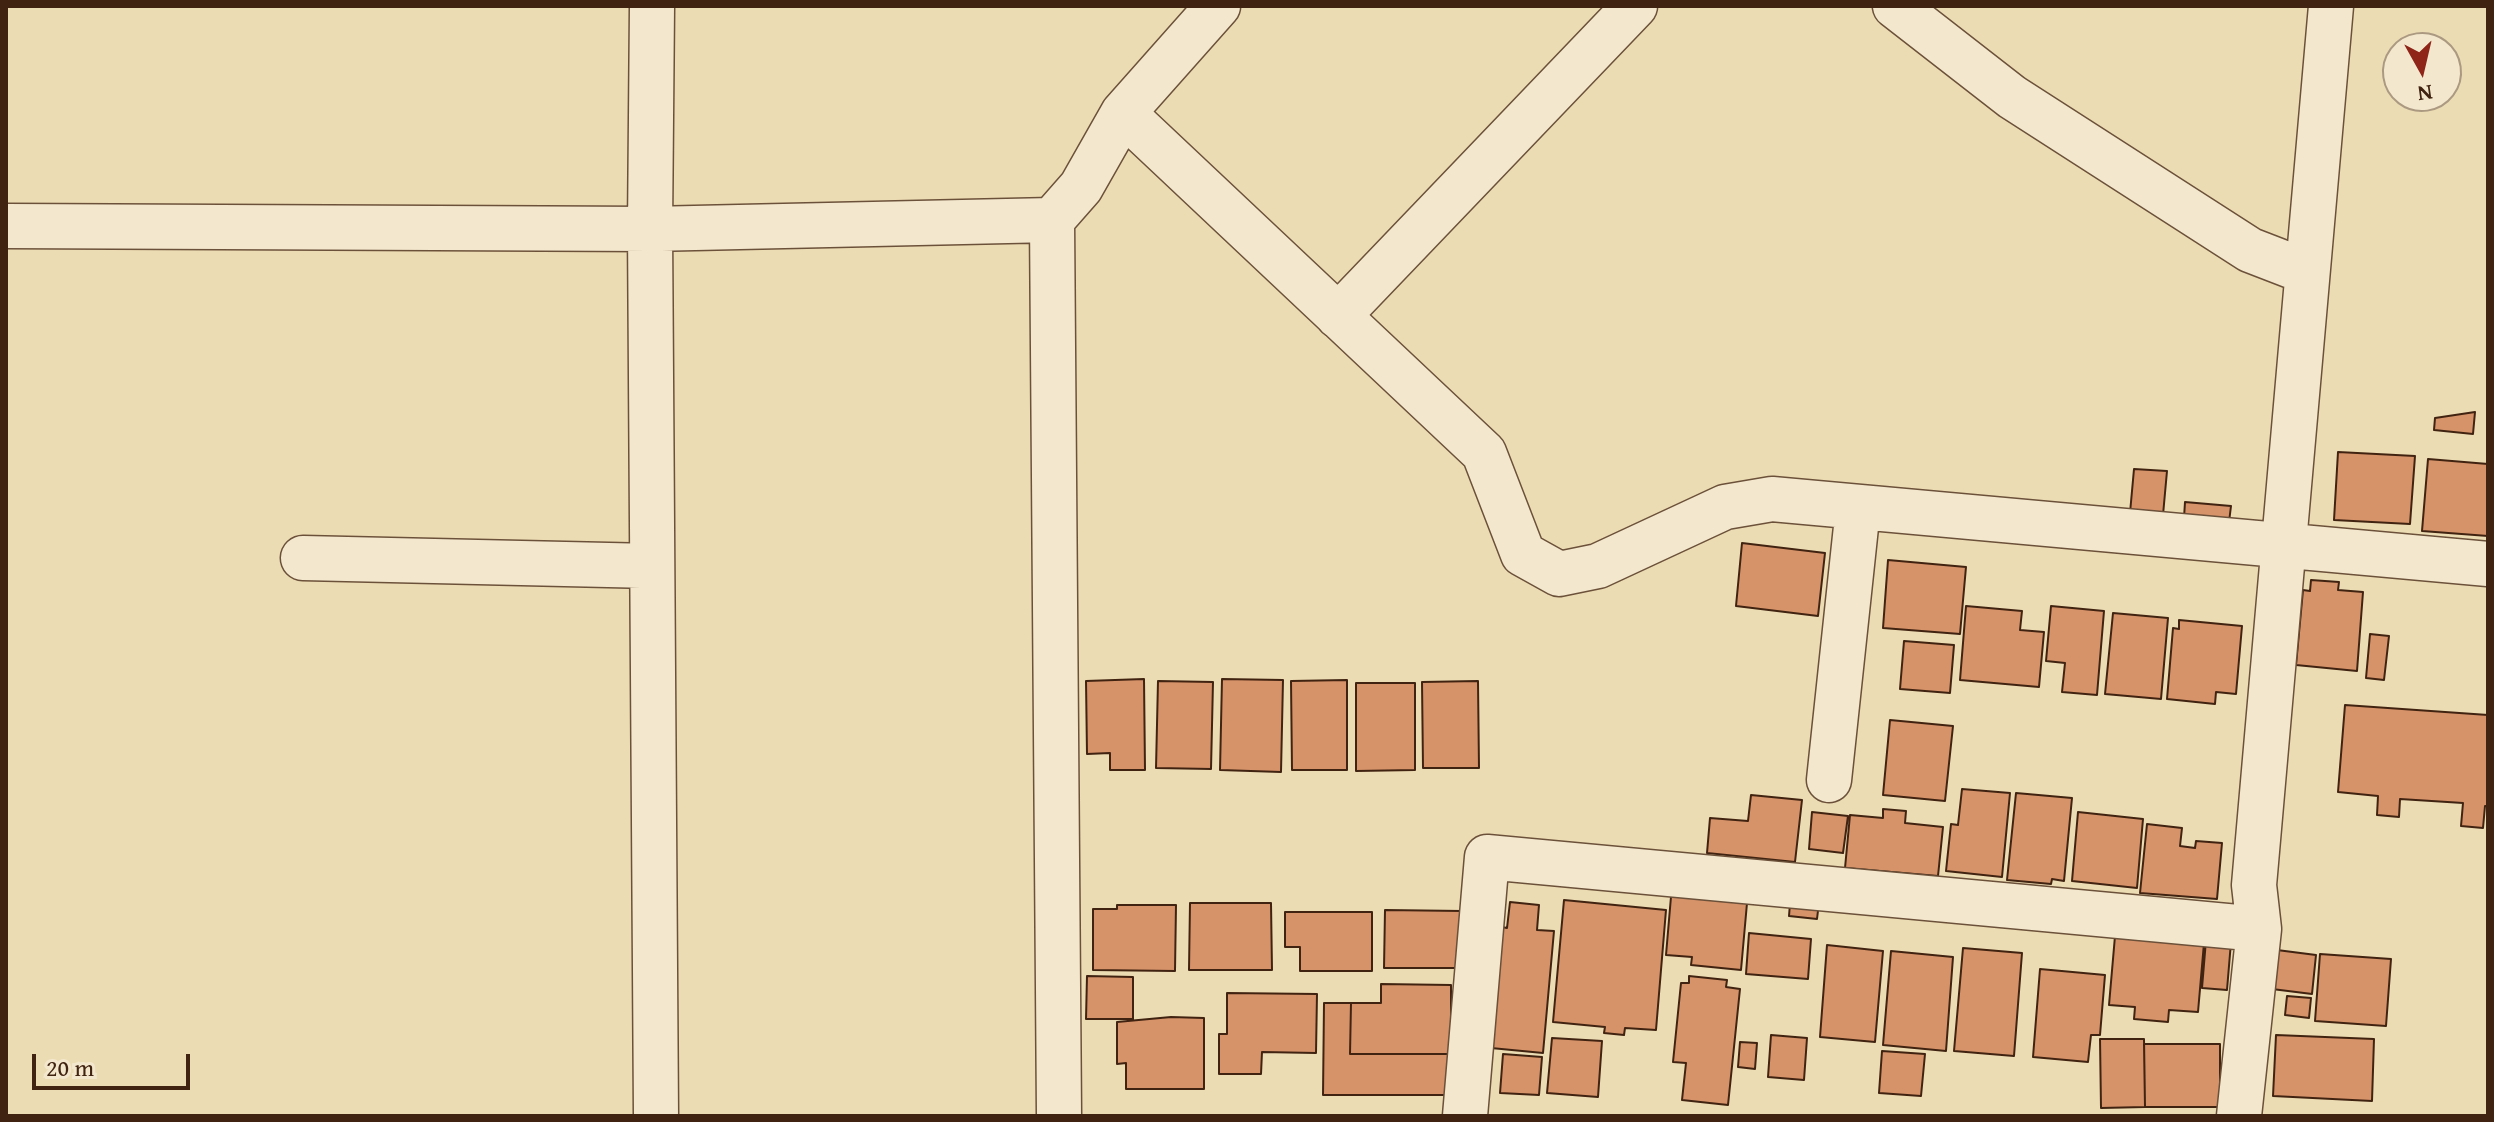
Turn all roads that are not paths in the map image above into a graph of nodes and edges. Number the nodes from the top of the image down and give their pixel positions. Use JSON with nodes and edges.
{"nodes":[{"id":1,"x":652,"y":6,"type":"edge"},
{"id":2,"x":1635,"y":6,"type":"edge"},
{"id":3,"x":1895,"y":6,"type":"edge"},
{"id":4,"x":2331,"y":6,"type":"edge"},
{"id":5,"x":1211,"y":9,"type":"edge"},
{"id":6,"x":1123,"y":113,"type":"junction"},
{"id":7,"x":1052,"y":220,"type":"junction"},
{"id":8,"x":6,"y":226,"type":"edge"},
{"id":9,"x":650,"y":229,"type":"junction"},
{"id":10,"x":2307,"y":272,"type":"junction"},
{"id":11,"x":1338,"y":316,"type":"junction"},
{"id":12,"x":1858,"y":508,"type":"junction"},
{"id":13,"x":2284,"y":547,"type":"junction"},
{"id":14,"x":303,"y":558,"type":"dead end"},
{"id":15,"x":2488,"y":564,"type":"edge"},
{"id":16,"x":652,"y":566,"type":"junction"},
{"id":17,"x":1829,"y":780,"type":"dead end"},
{"id":18,"x":2259,"y":929,"type":"junction"},
{"id":19,"x":656,"y":1116,"type":"edge"},
{"id":20,"x":1059,"y":1116,"type":"edge"},
{"id":21,"x":1465,"y":1116,"type":"edge"},
{"id":22,"x":2239,"y":1116,"type":"edge"}],
"edges":[{"from":1,"to":9,"type":"street"},
{"from":2,"to":11,"type":"street"},
{"from":3,"to":10,"type":"street"},
{"from":4,"to":10,"type":"street"},
{"from":5,"to":6,"type":"street"},
{"from":6,"to":7,"type":"street"},
{"from":6,"to":11,"type":"street"},
{"from":7,"to":9,"type":"street"},
{"from":7,"to":20,"type":"street"},
{"from":8,"to":9,"type":"street"},
{"from":9,"to":16,"type":"street"},
{"from":10,"to":13,"type":"street"},
{"from":11,"to":12,"type":"street"},
{"from":12,"to":13,"type":"street"},
{"from":12,"to":17,"type":"street"},
{"from":13,"to":15,"type":"street"},
{"from":13,"to":18,"type":"street"},
{"from":14,"to":16,"type":"street"},
{"from":16,"to":19,"type":"street"},
{"from":18,"to":21,"type":"street"},
{"from":18,"to":22,"type":"street"}]}
